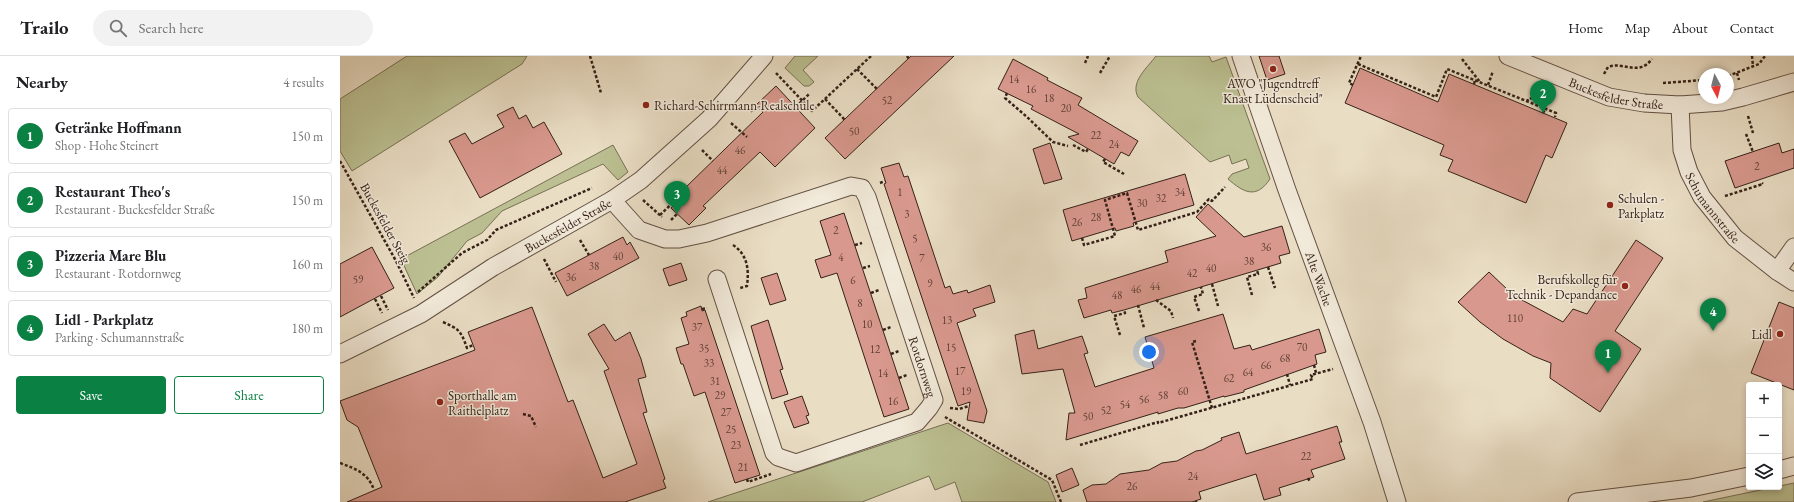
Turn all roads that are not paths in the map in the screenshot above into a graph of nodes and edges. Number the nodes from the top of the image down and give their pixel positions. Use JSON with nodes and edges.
{"nodes":[{"id":1,"x":764,"y":56,"type":"edge"},
{"id":2,"x":1241,"y":56,"type":"edge"},
{"id":3,"x":1508,"y":56,"type":"edge"},
{"id":4,"x":1794,"y":82,"type":"edge"},
{"id":5,"x":1680,"y":105,"type":"junction"},
{"id":6,"x":612,"y":200,"type":"junction"},
{"id":7,"x":1794,"y":247,"type":"edge"},
{"id":8,"x":1777,"y":271,"type":"junction"},
{"id":9,"x":717,"y":279,"type":"dead end"},
{"id":10,"x":1794,"y":282,"type":"edge"},
{"id":11,"x":340,"y":354,"type":"edge"},
{"id":12,"x":1794,"y":466,"type":"edge"},
{"id":13,"x":1782,"y":469,"type":"edge"},
{"id":14,"x":1746,"y":477,"type":"edge"},
{"id":15,"x":1397,"y":502,"type":"edge"},
{"id":16,"x":1577,"y":502,"type":"edge"}],
"edges":[{"from":1,"to":6,"type":"street","name":"Buckesfelder Straße"},
{"from":2,"to":15,"type":"street","name":"Alte Wache"},
{"from":3,"to":5,"type":"street","name":"Buckesfelder Straße"},
{"from":4,"to":5,"type":"street","name":"Buckesfelder Straße"},
{"from":5,"to":8,"type":"street","name":"Schumannstraße"},
{"from":6,"to":9,"type":"street","name":"Rotdornweg"},
{"from":6,"to":11,"type":"street","name":"Buckesfelder Straße"},
{"from":7,"to":8,"type":"street"},
{"from":8,"to":10,"type":"street","name":"Schumannstraße"},
{"from":12,"to":13,"type":"street"},
{"from":14,"to":16,"type":"street"}]}
